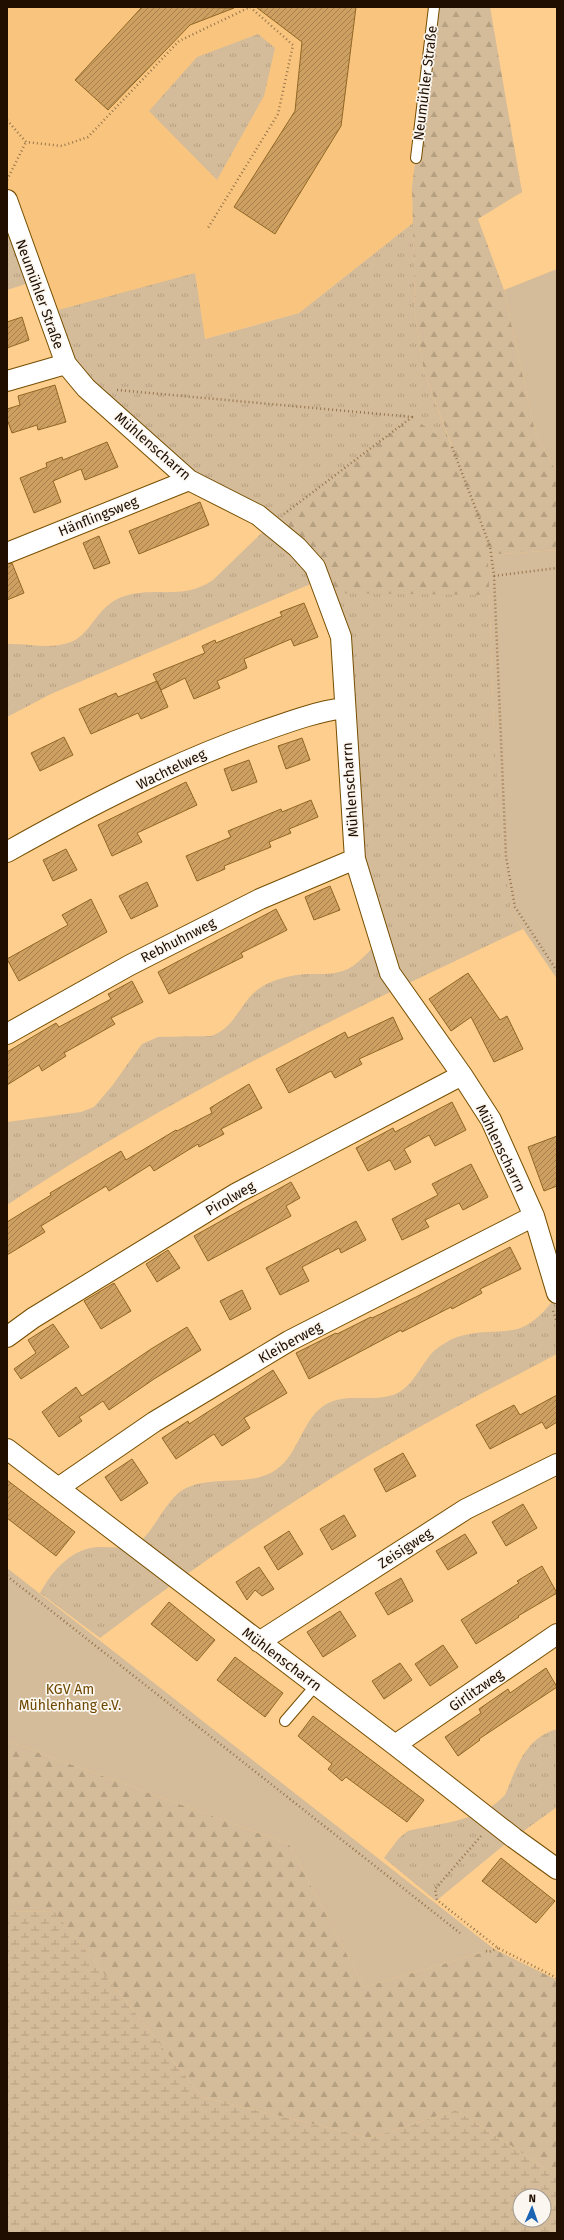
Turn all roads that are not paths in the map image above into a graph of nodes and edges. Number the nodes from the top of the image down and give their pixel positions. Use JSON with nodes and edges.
{"nodes":[{"id":1,"x":434,"y":7,"type":"edge"},
{"id":2,"x":416,"y":158,"type":"dead end"},
{"id":3,"x":7,"y":202,"type":"edge"},
{"id":4,"x":66,"y":364,"type":"junction"},
{"id":5,"x":7,"y":381,"type":"edge"},
{"id":6,"x":189,"y":480,"type":"junction"},
{"id":7,"x":7,"y":553,"type":"edge"},
{"id":8,"x":344,"y":708,"type":"junction"},
{"id":9,"x":7,"y":852,"type":"edge"},
{"id":10,"x":355,"y":859,"type":"junction"},
{"id":11,"x":7,"y":1034,"type":"edge"},
{"id":12,"x":462,"y":1075,"type":"junction"},
{"id":13,"x":534,"y":1216,"type":"junction"},
{"id":14,"x":555,"y":1300,"type":"edge"},
{"id":15,"x":7,"y":1337,"type":"edge"},
{"id":16,"x":7,"y":1449,"type":"edge"},
{"id":17,"x":557,"y":1464,"type":"edge"},
{"id":18,"x":58,"y":1488,"type":"junction"},
{"id":19,"x":557,"y":1634,"type":"edge"},
{"id":20,"x":259,"y":1642,"type":"junction"},
{"id":21,"x":316,"y":1685,"type":"junction"},
{"id":22,"x":285,"y":1721,"type":"dead end"},
{"id":23,"x":395,"y":1746,"type":"junction"},
{"id":24,"x":557,"y":1869,"type":"edge"}],
"edges":[{"from":1,"to":2,"type":"lane","name":"Neumühler Straße"},
{"from":3,"to":4,"type":"street","name":"Neumühler Straße"},
{"from":4,"to":5,"type":"street"},
{"from":4,"to":6,"type":"street","name":"Mühlenscharrn"},
{"from":6,"to":7,"type":"street","name":"Hänflingsweg"},
{"from":6,"to":8,"type":"street","name":"Mühlenscharrn"},
{"from":8,"to":9,"type":"street","name":"Wachtelweg"},
{"from":8,"to":10,"type":"street","name":"Mühlenscharrn"},
{"from":10,"to":11,"type":"street","name":"Rebhuhnweg"},
{"from":10,"to":12,"type":"street","name":"Mühlenscharrn"},
{"from":12,"to":13,"type":"street","name":"Mühlenscharrn"},
{"from":12,"to":15,"type":"street","name":"Pirolweg"},
{"from":13,"to":14,"type":"street","name":"Mühlenscharrn"},
{"from":13,"to":18,"type":"street","name":"Kleiberweg"},
{"from":16,"to":18,"type":"street","name":"Mühlenscharrn"},
{"from":17,"to":20,"type":"street","name":"Zeisigweg"},
{"from":18,"to":20,"type":"street","name":"Mühlenscharrn"},
{"from":19,"to":23,"type":"street","name":"Girlitzweg"},
{"from":20,"to":21,"type":"street","name":"Mühlenscharrn"},
{"from":21,"to":22,"type":"lane"},
{"from":21,"to":23,"type":"street","name":"Mühlenscharrn"},
{"from":23,"to":24,"type":"street","name":"Mühlenscharrn"}]}
